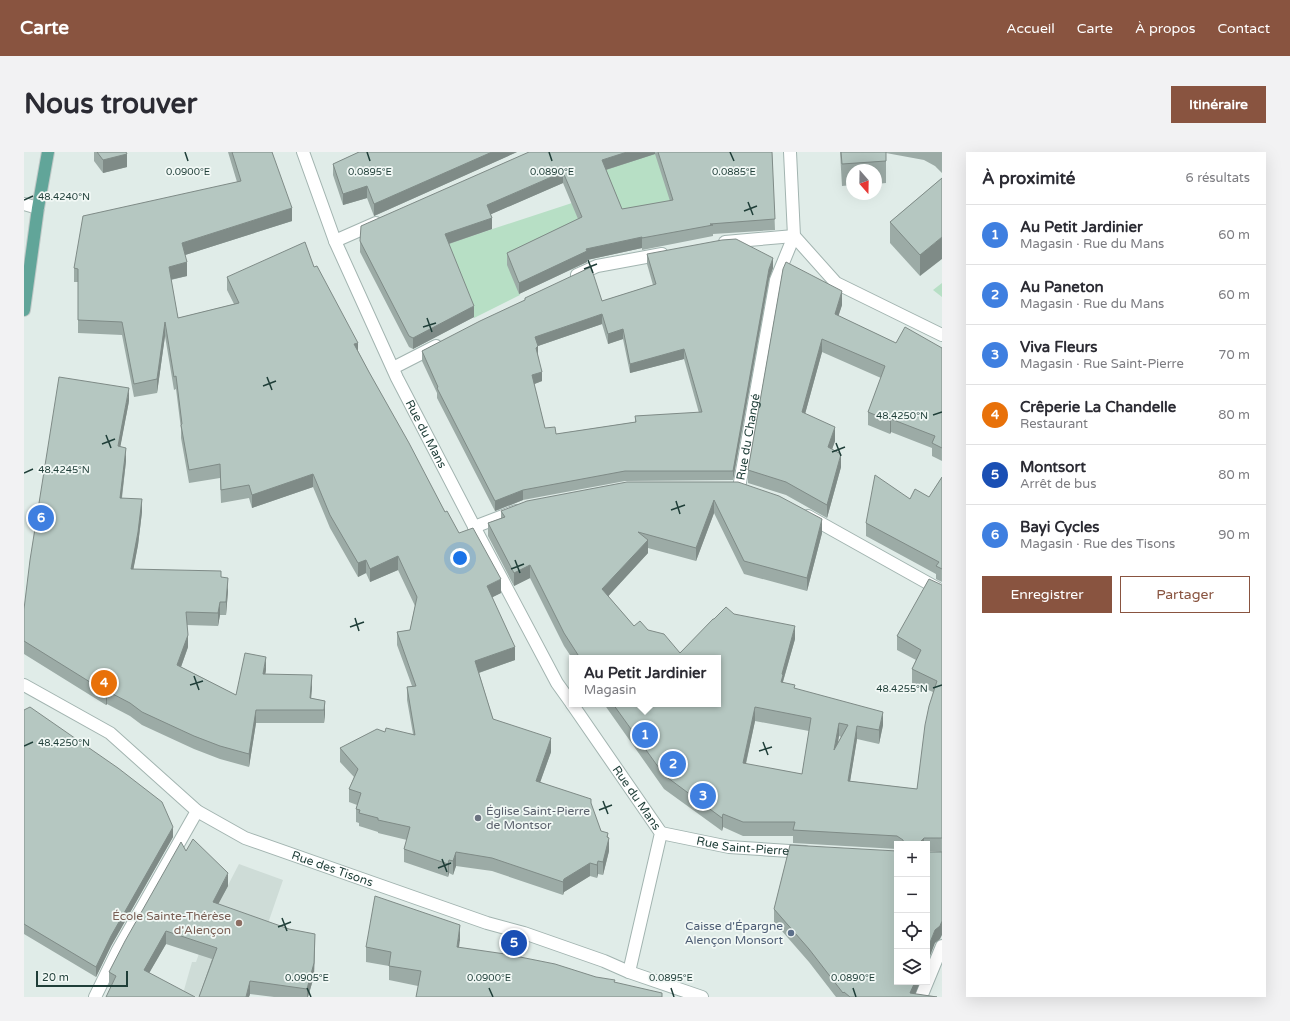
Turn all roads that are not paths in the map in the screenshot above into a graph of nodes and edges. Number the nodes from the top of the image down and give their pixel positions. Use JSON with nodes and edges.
{"nodes":[{"id":1,"x":48,"y":152,"type":"edge"},
{"id":2,"x":303,"y":152,"type":"edge"},
{"id":3,"x":790,"y":152,"type":"edge"},
{"id":4,"x":24,"y":204,"type":"edge"},
{"id":5,"x":38,"y":208,"type":"junction"},
{"id":6,"x":386,"y":219,"type":"edge"},
{"id":7,"x":794,"y":236,"type":"junction"},
{"id":8,"x":336,"y":241,"type":"junction"},
{"id":9,"x":714,"y":244,"type":"edge"},
{"id":10,"x":675,"y":251,"type":"edge"},
{"id":11,"x":569,"y":279,"type":"edge"},
{"id":12,"x":24,"y":310,"type":"edge"},
{"id":13,"x":942,"y":335,"type":"edge"},
{"id":14,"x":449,"y":339,"type":"edge"},
{"id":15,"x":393,"y":368,"type":"junction"},
{"id":16,"x":724,"y":488,"type":"edge"},
{"id":17,"x":524,"y":507,"type":"edge"},
{"id":18,"x":796,"y":510,"type":"edge"},
{"id":19,"x":474,"y":527,"type":"junction"},
{"id":20,"x":942,"y":591,"type":"edge"},
{"id":21,"x":24,"y":684,"type":"edge"},
{"id":22,"x":569,"y":700,"type":"edge"},
{"id":23,"x":574,"y":707,"type":"edge"},
{"id":24,"x":197,"y":811,"type":"junction"},
{"id":25,"x":661,"y":833,"type":"junction"},
{"id":26,"x":816,"y":852,"type":"edge"},
{"id":27,"x":942,"y":946,"type":"edge"},
{"id":28,"x":629,"y":972,"type":"junction"},
{"id":29,"x":675,"y":993,"type":"edge"},
{"id":30,"x":95,"y":997,"type":"edge"},
{"id":31,"x":702,"y":997,"type":"edge"},
{"id":32,"x":921,"y":997,"type":"edge"}],
"edges":[{"from":1,"to":5,"type":"main road"},
{"from":2,"to":8,"type":"street","name":"Rue du Mans"},
{"from":3,"to":7,"type":"street"},
{"from":4,"to":5,"type":"street"},
{"from":5,"to":12,"type":"main road"},
{"from":6,"to":8,"type":"street"},
{"from":7,"to":9,"type":"street"},
{"from":7,"to":13,"type":"street"},
{"from":7,"to":16,"type":"street","name":"Rue du Changé"},
{"from":8,"to":15,"type":"street","name":"Rue du Mans"},
{"from":10,"to":11,"type":"street"},
{"from":14,"to":15,"type":"street"},
{"from":15,"to":19,"type":"street","name":"Rue du Mans"},
{"from":17,"to":19,"type":"street"},
{"from":18,"to":20,"type":"street"},
{"from":19,"to":22,"type":"street","name":"Rue du Mans"},
{"from":21,"to":24,"type":"street","name":"Rue des Tisons"},
{"from":23,"to":25,"type":"street","name":"Rue du Mans"},
{"from":24,"to":28,"type":"street","name":"Rue des Tisons"},
{"from":24,"to":30,"type":"street"},
{"from":25,"to":26,"type":"street","name":"Rue Saint-Pierre"},
{"from":25,"to":28,"type":"street","name":"Rue du Mans"},
{"from":27,"to":32,"type":"street"},
{"from":28,"to":29,"type":"street","name":"Rue des Tisons"},
{"from":29,"to":31,"type":"street"}]}
